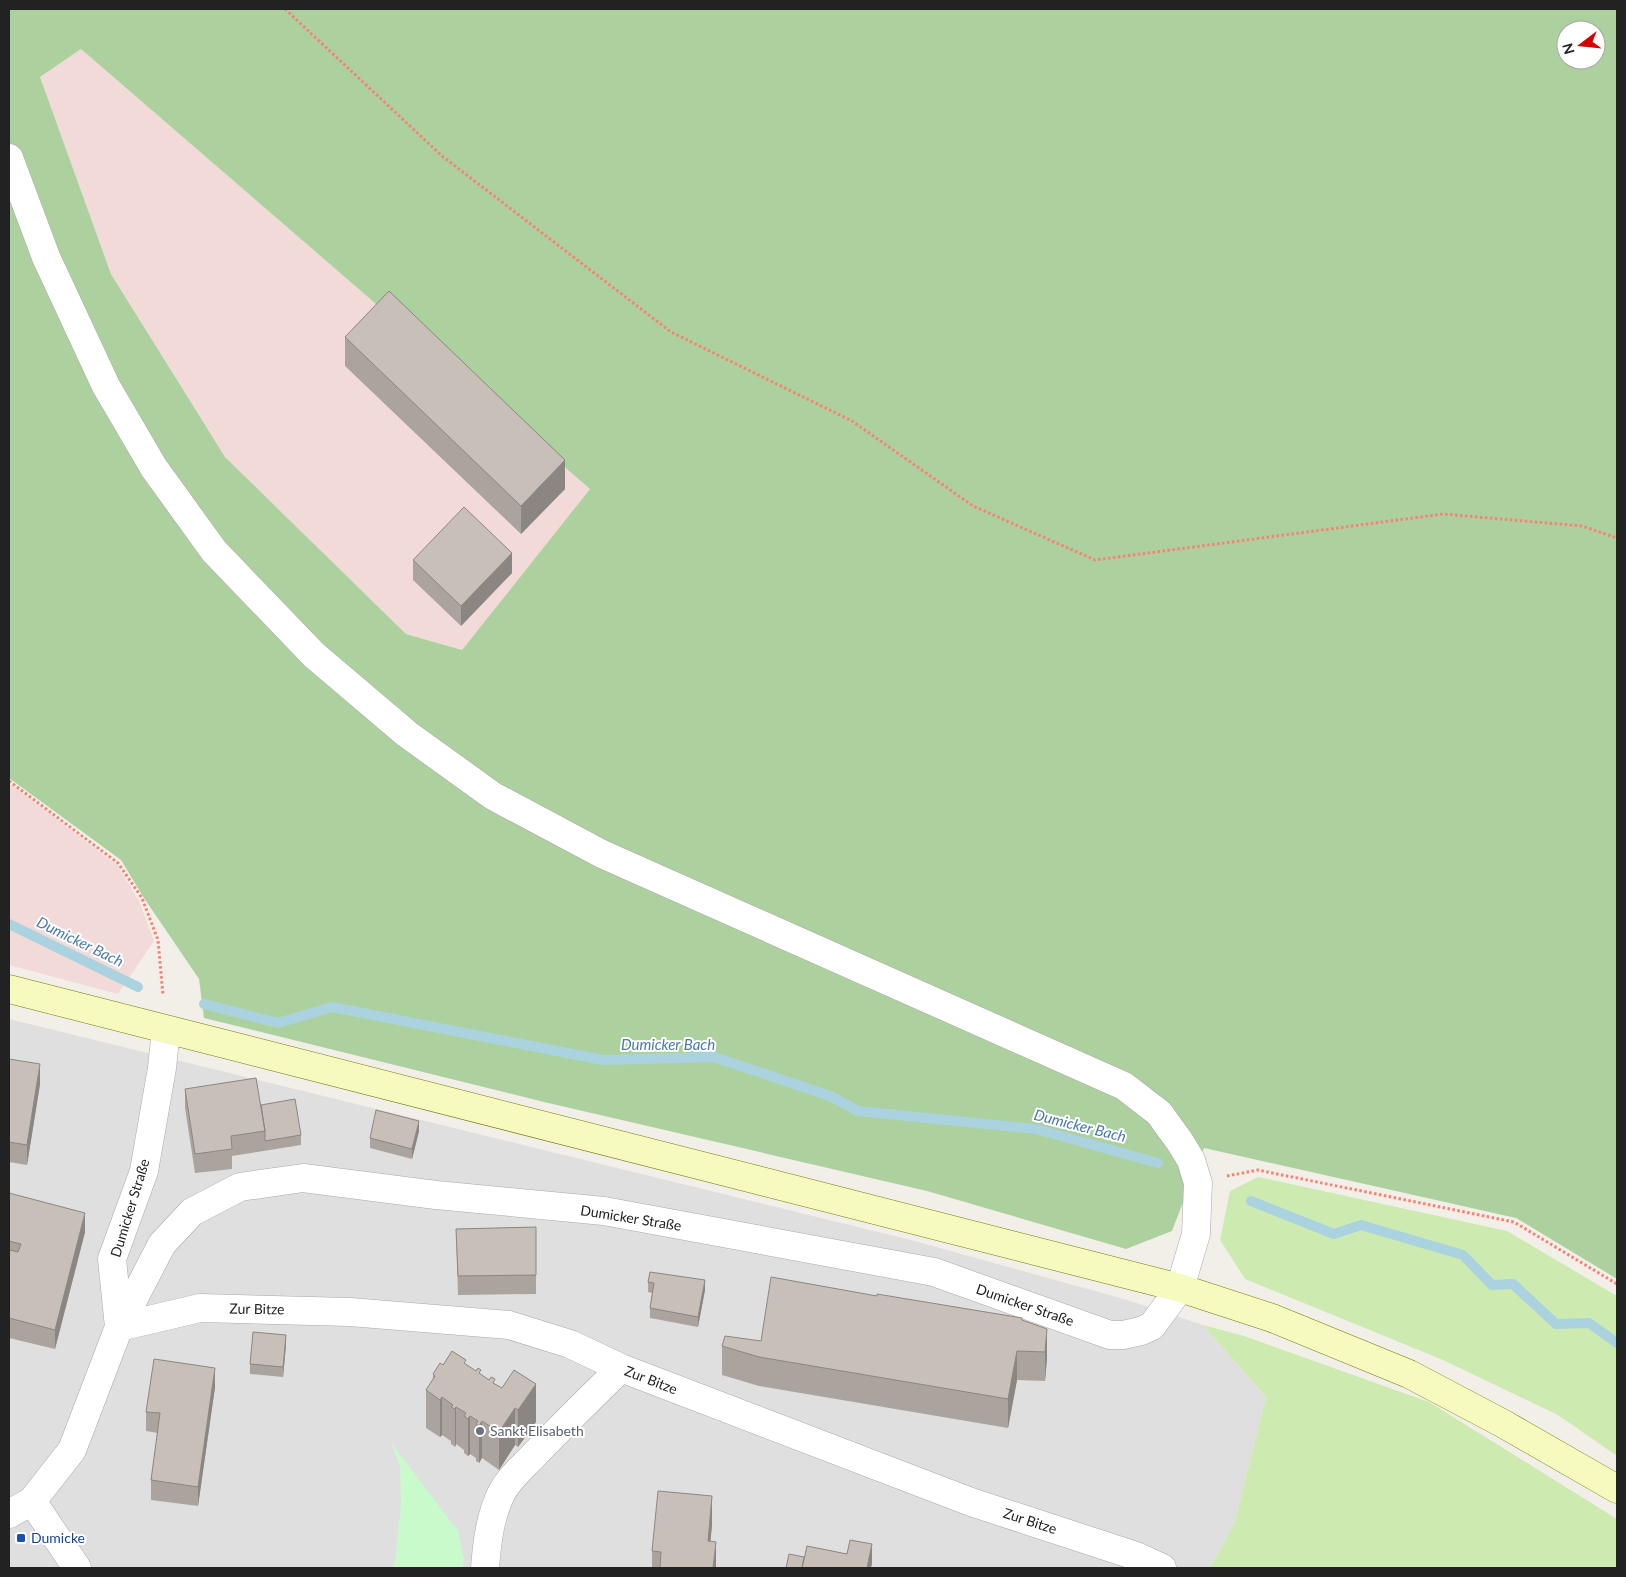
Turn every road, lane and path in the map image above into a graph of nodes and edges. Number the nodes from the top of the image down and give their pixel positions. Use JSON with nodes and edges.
{"nodes":[{"id":1,"x":285,"y":9,"type":"edge"},
{"id":2,"x":9,"y":158,"type":"edge"},
{"id":3,"x":1617,"y":538,"type":"edge"},
{"id":4,"x":9,"y":781,"type":"edge"},
{"id":5,"x":9,"y":989,"type":"edge"},
{"id":6,"x":166,"y":1030,"type":"junction"},
{"id":7,"x":1198,"y":1183,"type":"junction"},
{"id":8,"x":1617,"y":1284,"type":"edge"},
{"id":9,"x":1180,"y":1288,"type":"junction"},
{"id":10,"x":119,"y":1327,"type":"junction"},
{"id":11,"x":621,"y":1368,"type":"junction"},
{"id":12,"x":1617,"y":1489,"type":"edge"},
{"id":13,"x":32,"y":1501,"type":"junction"},
{"id":14,"x":9,"y":1514,"type":"edge"},
{"id":15,"x":77,"y":1568,"type":"edge"},
{"id":16,"x":485,"y":1568,"type":"edge"},
{"id":17,"x":1162,"y":1568,"type":"edge"}],
"edges":[{"from":1,"to":3,"type":"path"},
{"from":2,"to":7,"type":"street","name":"Dumicker Straße"},
{"from":4,"to":6,"type":"path"},
{"from":5,"to":6,"type":"street"},
{"from":6,"to":9,"type":"street"},
{"from":6,"to":10,"type":"street","name":"Dumicker Straße"},
{"from":7,"to":8,"type":"path"},
{"from":7,"to":9,"type":"street","name":"Dumicker Straße"},
{"from":9,"to":10,"type":"street","name":"Dumicker Straße"},
{"from":9,"to":12,"type":"street"},
{"from":10,"to":11,"type":"street","name":"Zur Bitze"},
{"from":10,"to":13,"type":"street","name":"Dumicker Straße"},
{"from":11,"to":16,"type":"street"},
{"from":11,"to":17,"type":"street","name":"Zur Bitze"},
{"from":13,"to":14,"type":"street","name":"Dumicker Straße"},
{"from":13,"to":15,"type":"street"}]}
